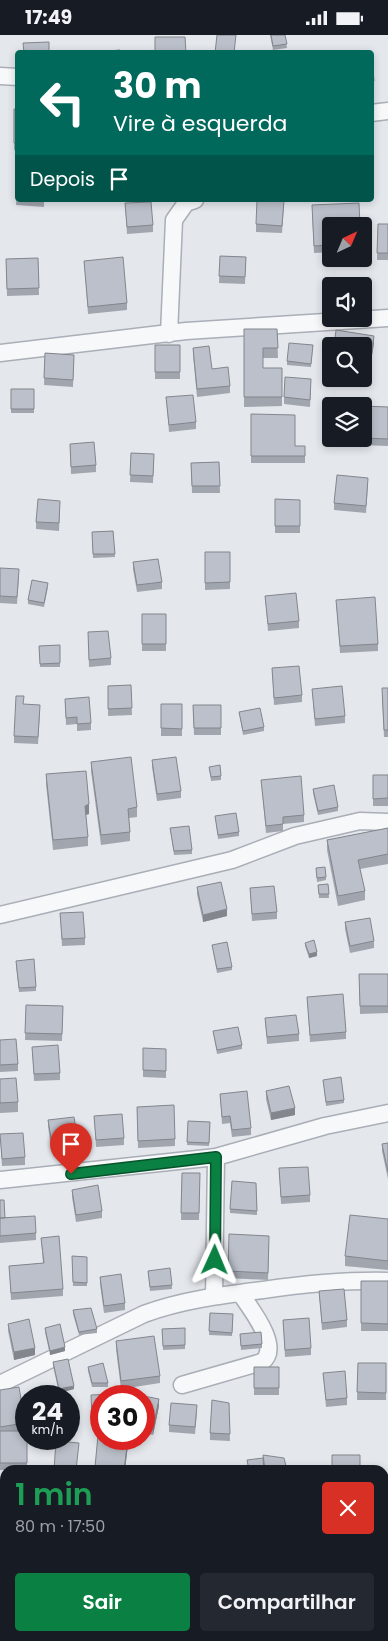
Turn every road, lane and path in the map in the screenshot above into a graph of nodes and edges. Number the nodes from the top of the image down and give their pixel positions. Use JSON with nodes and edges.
{"nodes":[{"id":1,"x":0,"y":76,"type":"edge"},
{"id":2,"x":15,"y":77,"type":"edge"},
{"id":3,"x":388,"y":111,"type":"edge"},
{"id":4,"x":374,"y":113,"type":"edge"},
{"id":5,"x":189,"y":202,"type":"edge"},
{"id":6,"x":388,"y":318,"type":"edge"},
{"id":7,"x":169,"y":334,"type":"junction"},
{"id":8,"x":0,"y":353,"type":"edge"},
{"id":9,"x":388,"y":821,"type":"edge"},
{"id":10,"x":0,"y":915,"type":"edge"},
{"id":11,"x":388,"y":1113,"type":"edge"},
{"id":12,"x":216,"y":1157,"type":"junction"},
{"id":13,"x":0,"y":1181,"type":"edge"},
{"id":14,"x":388,"y":1281,"type":"edge"},
{"id":15,"x":240,"y":1293,"type":"junction"},
{"id":16,"x":214,"y":1296,"type":"junction"},
{"id":17,"x":0,"y":1384,"type":"edge"},
{"id":18,"x":182,"y":1385,"type":"dead end"}],
"edges":[{"from":1,"to":2,"type":"street"},
{"from":3,"to":4,"type":"street"},
{"from":5,"to":7,"type":"street"},
{"from":6,"to":7,"type":"street"},
{"from":7,"to":8,"type":"street"},
{"from":9,"to":10,"type":"street"},
{"from":11,"to":12,"type":"street"},
{"from":12,"to":13,"type":"street"},
{"from":12,"to":16,"type":"street"},
{"from":14,"to":15,"type":"street"},
{"from":15,"to":16,"type":"street"},
{"from":15,"to":18,"type":"street"},
{"from":16,"to":17,"type":"street"}]}
